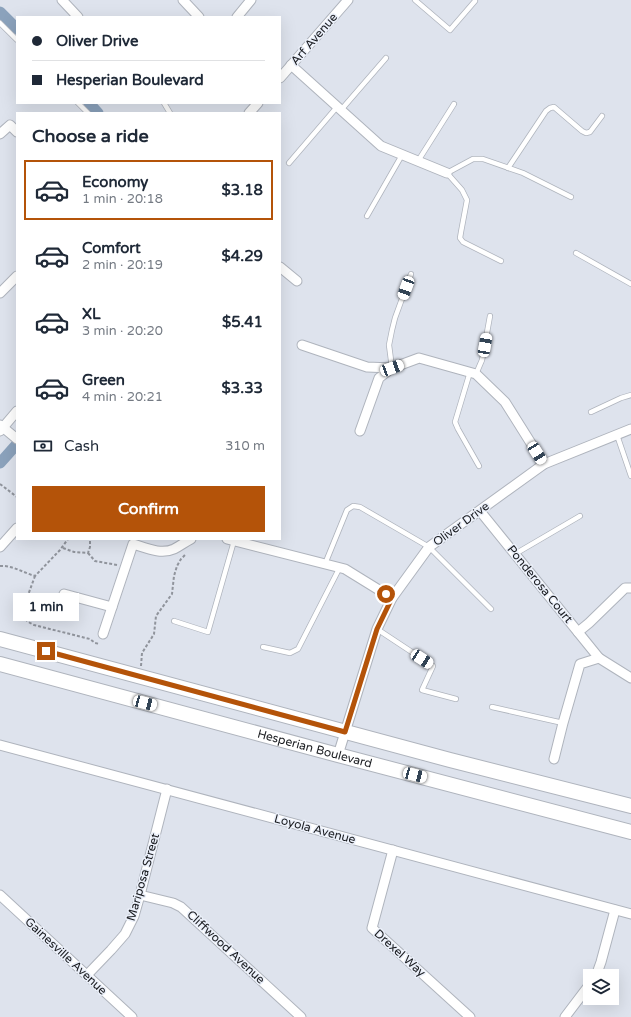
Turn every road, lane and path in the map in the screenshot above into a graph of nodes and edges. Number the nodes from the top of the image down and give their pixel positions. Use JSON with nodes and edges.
{"nodes":[{"id":1,"x":62,"y":0,"type":"edge"},
{"id":2,"x":183,"y":0,"type":"edge"},
{"id":3,"x":251,"y":0,"type":"edge"},
{"id":4,"x":348,"y":0,"type":"edge"},
{"id":5,"x":415,"y":0,"type":"edge"},
{"id":6,"x":475,"y":1,"type":"dead end"},
{"id":7,"x":77,"y":16,"type":"edge"},
{"id":8,"x":198,"y":16,"type":"edge"},
{"id":9,"x":238,"y":16,"type":"edge"},
{"id":10,"x":0,"y":23,"type":"edge"},
{"id":11,"x":16,"y":39,"type":"edge"},
{"id":12,"x":386,"y":58,"type":"dead end"},
{"id":13,"x":291,"y":65,"type":"junction"},
{"id":14,"x":281,"y":77,"type":"edge"},
{"id":15,"x":79,"y":104,"type":"edge"},
{"id":16,"x":257,"y":104,"type":"edge"},
{"id":17,"x":454,"y":104,"type":"dead end"},
{"id":18,"x":339,"y":108,"type":"junction"},
{"id":19,"x":87,"y":112,"type":"edge"},
{"id":20,"x":251,"y":112,"type":"edge"},
{"id":21,"x":602,"y":116,"type":"dead end"},
{"id":22,"x":16,"y":131,"type":"edge"},
{"id":23,"x":0,"y":134,"type":"edge"},
{"id":24,"x":402,"y":155,"type":"junction"},
{"id":25,"x":418,"y":161,"type":"junction"},
{"id":26,"x":289,"y":163,"type":"dead end"},
{"id":27,"x":508,"y":168,"type":"junction"},
{"id":28,"x":447,"y":173,"type":"junction"},
{"id":29,"x":571,"y":197,"type":"dead end"},
{"id":30,"x":368,"y":216,"type":"dead end"},
{"id":31,"x":576,"y":253,"type":"dead end"},
{"id":32,"x":502,"y":261,"type":"dead end"},
{"id":33,"x":281,"y":268,"type":"edge"},
{"id":34,"x":411,"y":274,"type":"dead end"},
{"id":35,"x":16,"y":277,"type":"edge"},
{"id":36,"x":297,"y":281,"type":"dead end"},
{"id":37,"x":631,"y":284,"type":"edge"},
{"id":38,"x":0,"y":293,"type":"edge"},
{"id":39,"x":490,"y":316,"type":"dead end"},
{"id":40,"x":302,"y":345,"type":"dead end"},
{"id":41,"x":392,"y":368,"type":"junction"},
{"id":42,"x":473,"y":373,"type":"junction"},
{"id":43,"x":631,"y":395,"type":"edge"},
{"id":44,"x":16,"y":412,"type":"edge"},
{"id":45,"x":591,"y":412,"type":"dead end"},
{"id":46,"x":1,"y":428,"type":"edge"},
{"id":47,"x":631,"y":429,"type":"edge"},
{"id":48,"x":360,"y":431,"type":"dead end"},
{"id":49,"x":617,"y":435,"type":"junction"},
{"id":50,"x":16,"y":438,"type":"edge"},
{"id":51,"x":544,"y":464,"type":"junction"},
{"id":52,"x":479,"y":466,"type":"dead end"},
{"id":53,"x":631,"y":476,"type":"edge"},
{"id":54,"x":0,"y":484,"type":"edge"},
{"id":55,"x":16,"y":496,"type":"edge"},
{"id":56,"x":480,"y":511,"type":"junction"},
{"id":57,"x":580,"y":516,"type":"dead end"},
{"id":58,"x":16,"y":529,"type":"edge"},
{"id":59,"x":3,"y":538,"type":"edge"},
{"id":60,"x":67,"y":540,"type":"edge"},
{"id":61,"x":90,"y":540,"type":"edge"},
{"id":62,"x":189,"y":540,"type":"edge"},
{"id":63,"x":230,"y":540,"type":"edge"},
{"id":64,"x":250,"y":542,"type":"edge"},
{"id":65,"x":429,"y":547,"type":"junction"},
{"id":66,"x":0,"y":548,"type":"edge"},
{"id":67,"x":62,"y":548,"type":"junction"},
{"id":68,"x":189,"y":550,"type":"dead end"},
{"id":69,"x":88,"y":553,"type":"junction"},
{"id":70,"x":515,"y":554,"type":"junction"},
{"id":71,"x":325,"y":564,"type":"junction"},
{"id":72,"x":0,"y":566,"type":"edge"},
{"id":73,"x":340,"y":567,"type":"junction"},
{"id":74,"x":125,"y":568,"type":"junction"},
{"id":75,"x":35,"y":576,"type":"junction"},
{"id":76,"x":631,"y":588,"type":"edge"},
{"id":77,"x":64,"y":594,"type":"dead end"},
{"id":78,"x":392,"y":598,"type":"junction"},
{"id":79,"x":112,"y":607,"type":"junction"},
{"id":80,"x":491,"y":609,"type":"dead end"},
{"id":81,"x":174,"y":621,"type":"dead end"},
{"id":82,"x":377,"y":629,"type":"junction"},
{"id":83,"x":578,"y":632,"type":"junction"},
{"id":84,"x":103,"y":634,"type":"joint"},
{"id":85,"x":0,"y":639,"type":"edge"},
{"id":86,"x":262,"y":647,"type":"dead end"},
{"id":87,"x":599,"y":658,"type":"junction"},
{"id":88,"x":0,"y":664,"type":"edge"},
{"id":89,"x":138,"y":676,"type":"junction"},
{"id":90,"x":631,"y":678,"type":"edge"},
{"id":91,"x":456,"y":699,"type":"dead end"},
{"id":92,"x":492,"y":707,"type":"dead end"},
{"id":93,"x":563,"y":724,"type":"junction"},
{"id":94,"x":345,"y":732,"type":"junction"},
{"id":95,"x":0,"y":745,"type":"edge"},
{"id":96,"x":338,"y":755,"type":"junction"},
{"id":97,"x":554,"y":759,"type":"dead end"},
{"id":98,"x":167,"y":789,"type":"junction"},
{"id":99,"x":631,"y":806,"type":"edge"},
{"id":100,"x":631,"y":832,"type":"edge"},
{"id":101,"x":393,"y":850,"type":"junction"},
{"id":102,"x":0,"y":895,"type":"edge"},
{"id":103,"x":140,"y":895,"type":"junction"},
{"id":104,"x":614,"y":910,"type":"junction"},
{"id":105,"x":631,"y":914,"type":"edge"},
{"id":106,"x":598,"y":969,"type":"edge"},
{"id":107,"x":87,"y":975,"type":"junction"},
{"id":108,"x":583,"y":993,"type":"edge"},
{"id":109,"x":132,"y":1017,"type":"edge"},
{"id":110,"x":301,"y":1017,"type":"edge"},
{"id":111,"x":470,"y":1017,"type":"edge"},
{"id":112,"x":565,"y":1017,"type":"edge"}],
"edges":[{"from":1,"to":7,"type":"street"},
{"from":2,"to":8,"type":"street"},
{"from":3,"to":9,"type":"street"},
{"from":4,"to":13,"type":"street","name":"Arf Avenue"},
{"from":5,"to":6,"type":"lane"},
{"from":10,"to":11,"type":"lane"},
{"from":12,"to":18,"type":"lane"},
{"from":13,"to":14,"type":"street","name":"Arf Avenue"},
{"from":13,"to":18,"type":"street"},
{"from":15,"to":19,"type":"lane"},
{"from":16,"to":20,"type":"street"},
{"from":17,"to":25,"type":"lane"},
{"from":18,"to":24,"type":"street"},
{"from":18,"to":26,"type":"lane"},
{"from":21,"to":27,"type":"lane"},
{"from":22,"to":23,"type":"street"},
{"from":24,"to":25,"type":"street"},
{"from":24,"to":30,"type":"lane"},
{"from":25,"to":28,"type":"street"},
{"from":27,"to":28,"type":"lane"},
{"from":27,"to":29,"type":"lane"},
{"from":28,"to":32,"type":"lane"},
{"from":31,"to":37,"type":"lane"},
{"from":33,"to":36,"type":"street"},
{"from":34,"to":41,"type":"lane"},
{"from":35,"to":38,"type":"street"},
{"from":39,"to":42,"type":"lane"},
{"from":40,"to":41,"type":"street"},
{"from":41,"to":42,"type":"street"},
{"from":41,"to":48,"type":"street"},
{"from":42,"to":51,"type":"street"},
{"from":42,"to":52,"type":"lane"},
{"from":43,"to":45,"type":"lane"},
{"from":44,"to":46,"type":"street"},
{"from":46,"to":50,"type":"street"},
{"from":47,"to":49,"type":"street","name":"Oliver Drive"},
{"from":49,"to":51,"type":"street","name":"Oliver Drive"},
{"from":49,"to":53,"type":"lane"},
{"from":51,"to":56,"type":"street","name":"Oliver Drive"},
{"from":54,"to":55,"type":"path"},
{"from":56,"to":65,"type":"street","name":"Oliver Drive"},
{"from":56,"to":70,"type":"street","name":"Ponderosa Court"},
{"from":57,"to":70,"type":"lane"},
{"from":58,"to":59,"type":"street"},
{"from":59,"to":66,"type":"street"},
{"from":60,"to":67,"type":"path"},
{"from":61,"to":69,"type":"path"},
{"from":62,"to":74,"type":"street"},
{"from":63,"to":64,"type":"street"},
{"from":63,"to":81,"type":"lane"},
{"from":64,"to":71,"type":"street"},
{"from":65,"to":71,"type":"lane"},
{"from":65,"to":78,"type":"street","name":"Oliver Drive"},
{"from":65,"to":80,"type":"lane"},
{"from":67,"to":69,"type":"path"},
{"from":67,"to":75,"type":"path"},
{"from":68,"to":89,"type":"path"},
{"from":69,"to":74,"type":"path"},
{"from":70,"to":83,"type":"street","name":"Ponderosa Court"},
{"from":71,"to":73,"type":"street"},
{"from":72,"to":75,"type":"path"},
{"from":73,"to":78,"type":"street"},
{"from":73,"to":86,"type":"lane"},
{"from":74,"to":79,"type":"street"},
{"from":75,"to":84,"type":"path"},
{"from":76,"to":83,"type":"street"},
{"from":77,"to":79,"type":"street"},
{"from":78,"to":82,"type":"street","name":"Oliver Drive"},
{"from":79,"to":84,"type":"street"},
{"from":82,"to":91,"type":"lane"},
{"from":82,"to":94,"type":"street","name":"Oliver Drive"},
{"from":83,"to":87,"type":"street","name":"Ponderosa Court"},
{"from":85,"to":89,"type":"main road","name":"Hesperian Boulevard"},
{"from":87,"to":90,"type":"street","name":"Ponderosa Court"},
{"from":87,"to":93,"type":"street"},
{"from":88,"to":96,"type":"main road","name":"Hesperian Boulevard"},
{"from":89,"to":94,"type":"main road","name":"Hesperian Boulevard"},
{"from":92,"to":93,"type":"lane"},
{"from":93,"to":97,"type":"street"},
{"from":94,"to":96,"type":"street","name":"Oliver Drive"},
{"from":94,"to":99,"type":"main road","name":"Hesperian Boulevard"},
{"from":95,"to":98,"type":"street","name":"Loyola Avenue"},
{"from":96,"to":100,"type":"main road","name":"Hesperian Boulevard"},
{"from":98,"to":101,"type":"street","name":"Loyola Avenue"},
{"from":98,"to":103,"type":"street","name":"Mariposa Street"},
{"from":101,"to":104,"type":"street","name":"Loyola Avenue"},
{"from":101,"to":111,"type":"street","name":"Drexel Way"},
{"from":102,"to":107,"type":"street","name":"Gainesville Avenue"},
{"from":103,"to":107,"type":"street","name":"Mariposa Street"},
{"from":103,"to":110,"type":"street","name":"Cliffwood Avenue"},
{"from":104,"to":105,"type":"street","name":"Loyola Avenue"},
{"from":104,"to":106,"type":"street"},
{"from":107,"to":109,"type":"street","name":"Gainesville Avenue"},
{"from":108,"to":112,"type":"street"}]}
